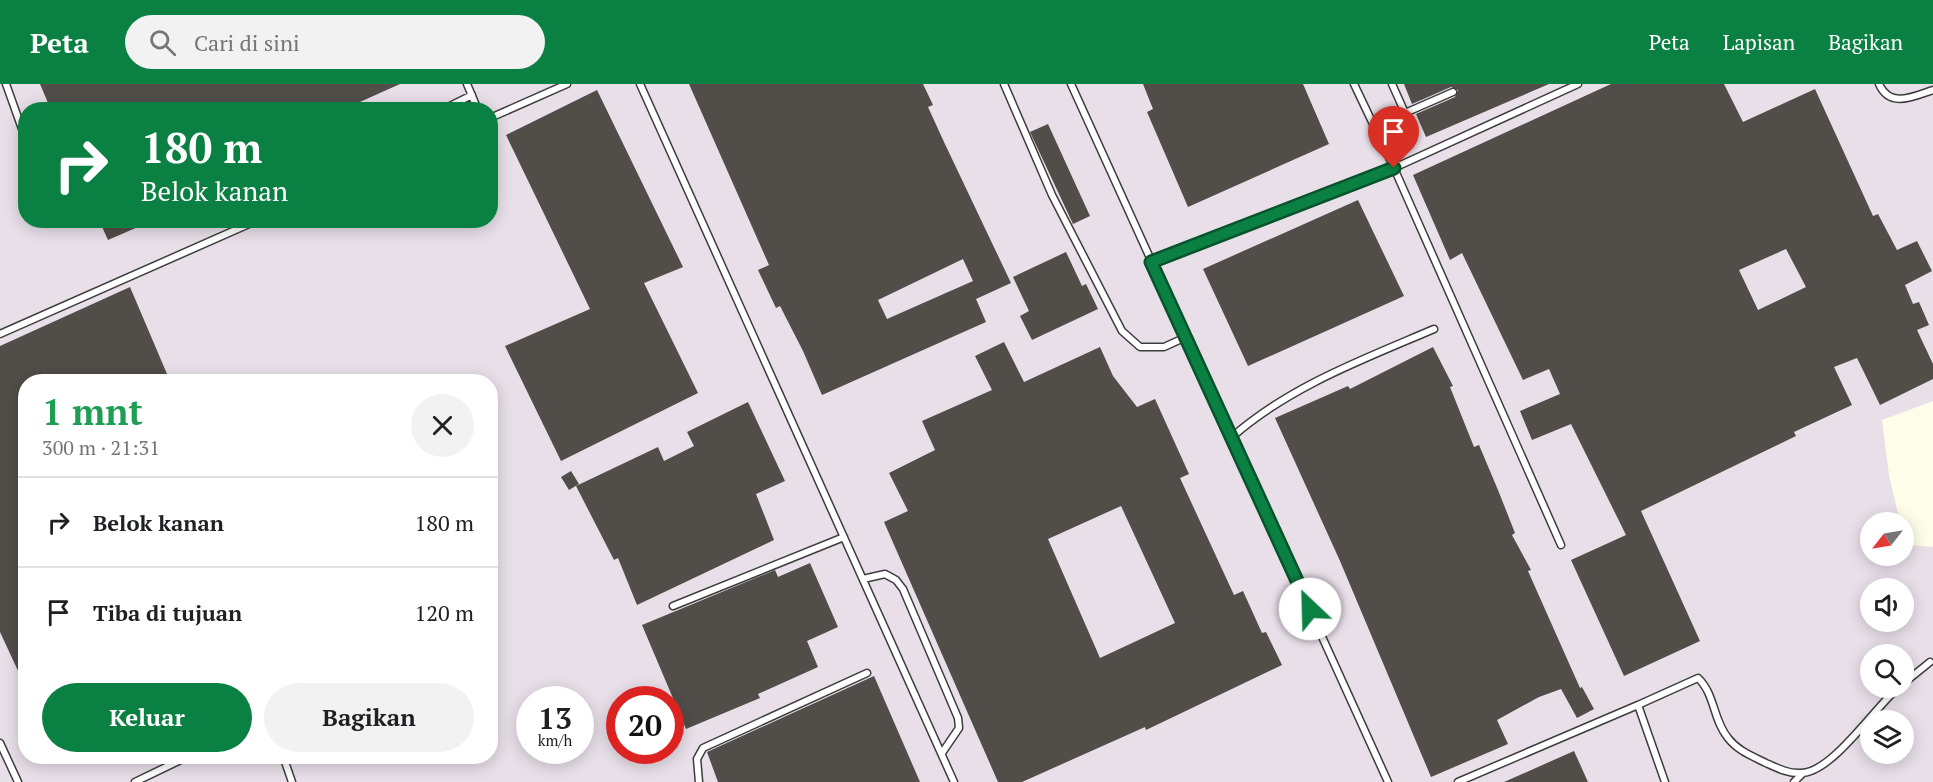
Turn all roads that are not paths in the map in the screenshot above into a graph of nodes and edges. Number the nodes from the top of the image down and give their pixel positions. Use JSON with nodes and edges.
{"nodes":[{"id":1,"x":6,"y":84,"type":"edge"},
{"id":2,"x":467,"y":84,"type":"edge"},
{"id":3,"x":567,"y":84,"type":"edge"},
{"id":4,"x":640,"y":84,"type":"edge"},
{"id":5,"x":1004,"y":84,"type":"edge"},
{"id":6,"x":1071,"y":84,"type":"edge"},
{"id":7,"x":1354,"y":84,"type":"edge"},
{"id":8,"x":1392,"y":84,"type":"edge"},
{"id":9,"x":1578,"y":84,"type":"edge"},
{"id":10,"x":1879,"y":84,"type":"edge"},
{"id":11,"x":1930,"y":84,"type":"edge"},
{"id":12,"x":1933,"y":91,"type":"edge"},
{"id":13,"x":1453,"y":92,"type":"dead end"},
{"id":14,"x":472,"y":95,"type":"junction"},
{"id":15,"x":458,"y":102,"type":"edge"},
{"id":16,"x":475,"y":102,"type":"edge"},
{"id":17,"x":1405,"y":113,"type":"junction"},
{"id":18,"x":498,"y":114,"type":"edge"},
{"id":19,"x":18,"y":118,"type":"edge"},
{"id":20,"x":1374,"y":128,"type":"junction"},
{"id":21,"x":1394,"y":168,"type":"junction"},
{"id":22,"x":240,"y":228,"type":"edge"},
{"id":23,"x":1151,"y":262,"type":"junction"},
{"id":24,"x":1434,"y":328,"type":"dead end"},
{"id":25,"x":0,"y":334,"type":"edge"},
{"id":26,"x":1186,"y":337,"type":"junction"},
{"id":27,"x":1232,"y":437,"type":"junction"},
{"id":28,"x":844,"y":537,"type":"junction"},
{"id":29,"x":1561,"y":544,"type":"dead end"},
{"id":30,"x":863,"y":579,"type":"junction"},
{"id":31,"x":673,"y":606,"type":"dead end"},
{"id":32,"x":1930,"y":662,"type":"dead end"},
{"id":33,"x":867,"y":673,"type":"dead end"},
{"id":34,"x":1914,"y":675,"type":"edge"},
{"id":35,"x":1889,"y":698,"type":"edge"},
{"id":36,"x":1638,"y":705,"type":"junction"},
{"id":37,"x":0,"y":743,"type":"edge"},
{"id":38,"x":942,"y":753,"type":"junction"},
{"id":39,"x":172,"y":764,"type":"edge"},
{"id":40,"x":286,"y":764,"type":"edge"},
{"id":41,"x":1802,"y":774,"type":"junction"},
{"id":42,"x":18,"y":782,"type":"edge"},
{"id":43,"x":135,"y":782,"type":"edge"},
{"id":44,"x":292,"y":782,"type":"edge"},
{"id":45,"x":699,"y":782,"type":"edge"},
{"id":46,"x":954,"y":782,"type":"edge"},
{"id":47,"x":1388,"y":782,"type":"edge"},
{"id":48,"x":1458,"y":782,"type":"edge"},
{"id":49,"x":1665,"y":782,"type":"edge"},
{"id":50,"x":1794,"y":782,"type":"edge"}],
"edges":[{"from":1,"to":19,"type":"lane"},
{"from":2,"to":14,"type":"lane"},
{"from":3,"to":18,"type":"lane"},
{"from":4,"to":28,"type":"lane"},
{"from":5,"to":26,"type":"lane"},
{"from":6,"to":23,"type":"lane"},
{"from":7,"to":20,"type":"lane"},
{"from":8,"to":17,"type":"lane"},
{"from":9,"to":21,"type":"lane"},
{"from":10,"to":12,"type":"lane"},
{"from":11,"to":12,"type":"lane"},
{"from":13,"to":17,"type":"lane"},
{"from":14,"to":15,"type":"lane"},
{"from":14,"to":16,"type":"lane"},
{"from":17,"to":20,"type":"lane"},
{"from":20,"to":21,"type":"lane"},
{"from":21,"to":23,"type":"lane"},
{"from":21,"to":29,"type":"lane"},
{"from":22,"to":25,"type":"lane"},
{"from":23,"to":26,"type":"lane"},
{"from":24,"to":27,"type":"lane"},
{"from":26,"to":27,"type":"lane"},
{"from":27,"to":47,"type":"lane"},
{"from":28,"to":30,"type":"lane"},
{"from":28,"to":31,"type":"lane"},
{"from":30,"to":38,"type":"lane"},
{"from":30,"to":38,"type":"lane"},
{"from":32,"to":34,"type":"lane"},
{"from":33,"to":45,"type":"lane"},
{"from":35,"to":41,"type":"lane"},
{"from":36,"to":41,"type":"lane"},
{"from":36,"to":48,"type":"lane"},
{"from":36,"to":49,"type":"lane"},
{"from":37,"to":42,"type":"lane"},
{"from":38,"to":46,"type":"lane"},
{"from":39,"to":43,"type":"lane"},
{"from":40,"to":44,"type":"lane"},
{"from":41,"to":50,"type":"lane"}]}
